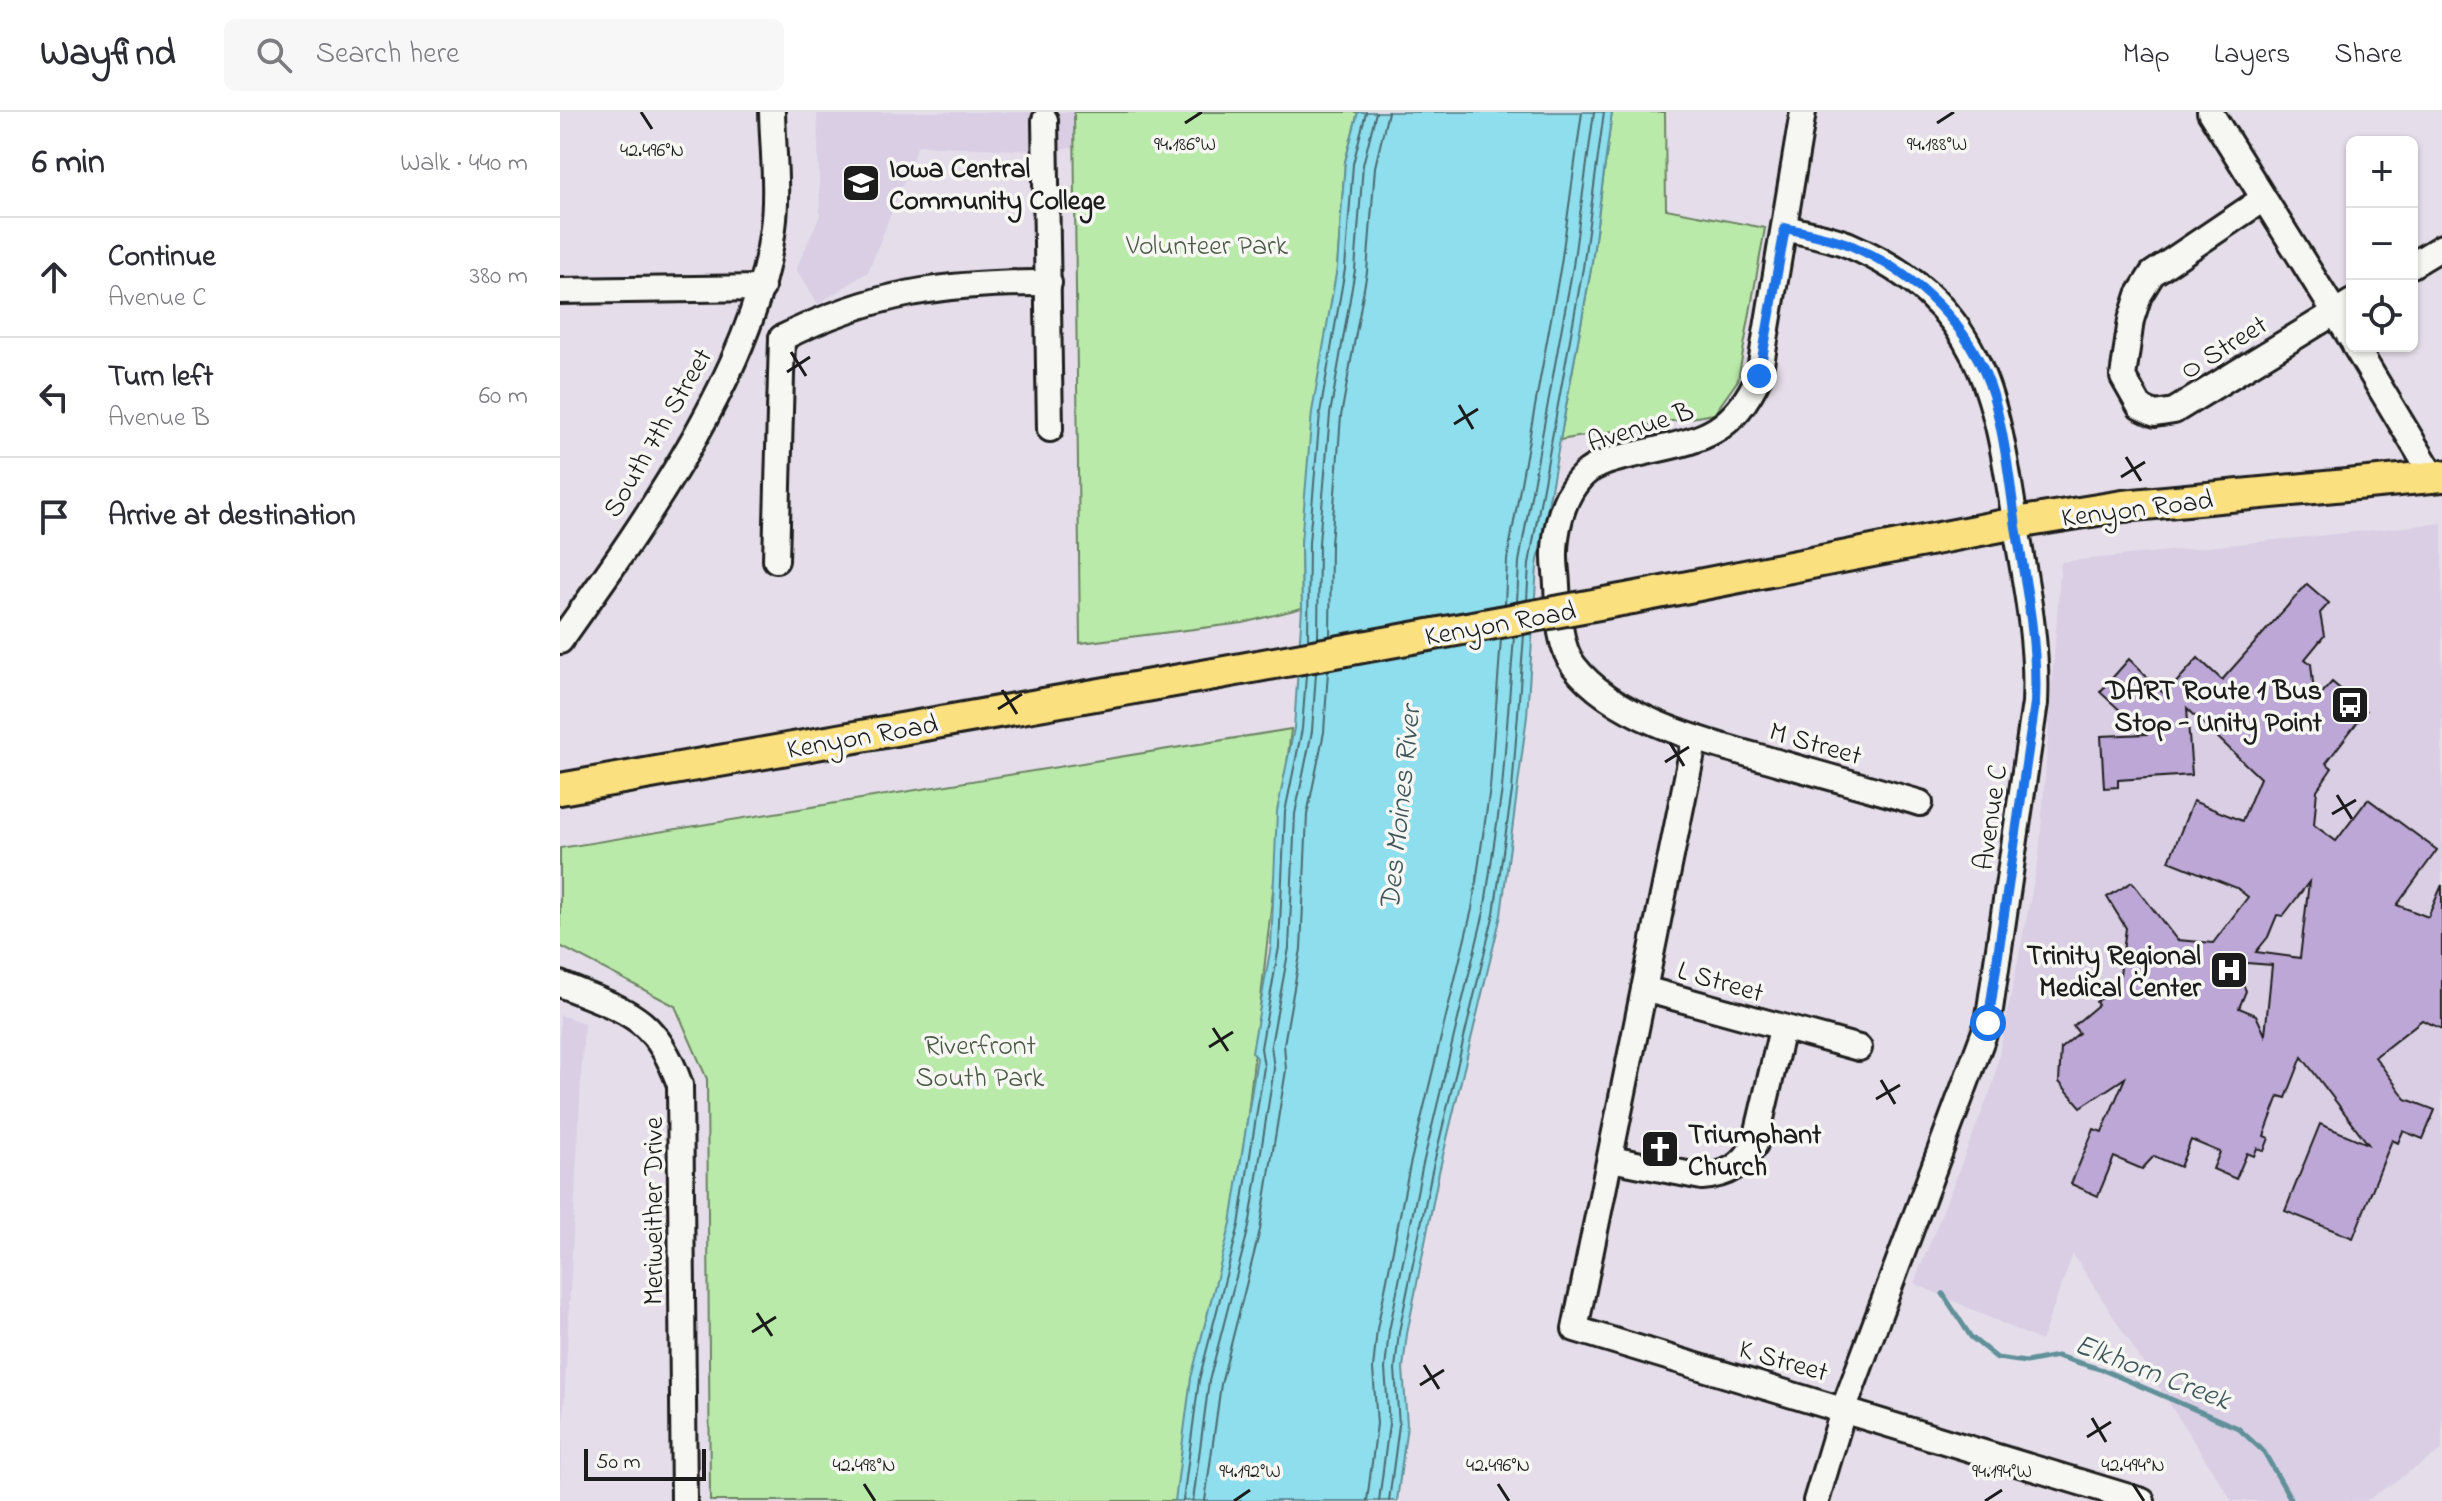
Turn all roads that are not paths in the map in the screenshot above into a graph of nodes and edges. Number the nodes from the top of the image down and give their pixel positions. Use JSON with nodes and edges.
{"nodes":[{"id":1,"x":772,"y":112,"type":"edge"},
{"id":2,"x":1803,"y":112,"type":"edge"},
{"id":3,"x":2210,"y":112,"type":"edge"},
{"id":4,"x":1045,"y":120,"type":"dead end"},
{"id":5,"x":2263,"y":199,"type":"junction"},
{"id":6,"x":1785,"y":228,"type":"junction"},
{"id":7,"x":2442,"y":247,"type":"edge"},
{"id":8,"x":2418,"y":261,"type":"edge"},
{"id":9,"x":1049,"y":283,"type":"junction"},
{"id":10,"x":762,"y":288,"type":"junction"},
{"id":11,"x":560,"y":291,"type":"edge"},
{"id":12,"x":2344,"y":307,"type":"edge"},
{"id":13,"x":747,"y":331,"type":"junction"},
{"id":14,"x":782,"y":338,"type":"junction"},
{"id":15,"x":2359,"y":352,"type":"edge"},
{"id":16,"x":1050,"y":429,"type":"dead end"},
{"id":17,"x":2438,"y":476,"type":"edge"},
{"id":18,"x":2016,"y":523,"type":"junction"},
{"id":19,"x":776,"y":560,"type":"dead end"},
{"id":20,"x":560,"y":641,"type":"edge"},
{"id":21,"x":1695,"y":738,"type":"junction"},
{"id":22,"x":560,"y":789,"type":"edge"},
{"id":23,"x":1920,"y":803,"type":"dead end"},
{"id":24,"x":560,"y":984,"type":"edge"},
{"id":25,"x":1644,"y":989,"type":"junction"},
{"id":26,"x":1782,"y":1029,"type":"junction"},
{"id":27,"x":1859,"y":1048,"type":"dead end"},
{"id":28,"x":1611,"y":1159,"type":"junction"},
{"id":29,"x":1844,"y":1408,"type":"junction"},
{"id":30,"x":684,"y":1501,"type":"edge"},
{"id":31,"x":1816,"y":1501,"type":"edge"},
{"id":32,"x":2142,"y":1501,"type":"edge"}],
"edges":[{"from":1,"to":10,"type":"street","name":"South 7th Street"},
{"from":2,"to":6,"type":"street","name":"Avenue B"},
{"from":3,"to":5,"type":"street"},
{"from":4,"to":9,"type":"street"},
{"from":5,"to":12,"type":"street"},
{"from":5,"to":12,"type":"street","name":"O Street"},
{"from":6,"to":18,"type":"street","name":"Avenue C"},
{"from":6,"to":21,"type":"street","name":"Avenue B"},
{"from":7,"to":8,"type":"street"},
{"from":9,"to":14,"type":"street"},
{"from":9,"to":16,"type":"street"},
{"from":10,"to":11,"type":"street"},
{"from":10,"to":13,"type":"street","name":"South 7th Street"},
{"from":13,"to":14,"type":"street"},
{"from":13,"to":20,"type":"street","name":"South 7th Street"},
{"from":14,"to":19,"type":"street"},
{"from":15,"to":17,"type":"street"},
{"from":17,"to":18,"type":"main road","name":"Kenyon Road"},
{"from":18,"to":22,"type":"main road","name":"Kenyon Road","bridge":true},
{"from":18,"to":29,"type":"street","name":"Avenue C"},
{"from":21,"to":23,"type":"street","name":"M Street"},
{"from":21,"to":25,"type":"street"},
{"from":24,"to":30,"type":"street","name":"Meriweither Drive"},
{"from":25,"to":26,"type":"street","name":"L Street"},
{"from":25,"to":28,"type":"street"},
{"from":26,"to":27,"type":"street","name":"L Street"},
{"from":26,"to":28,"type":"street","name":"L Street"},
{"from":28,"to":29,"type":"street","name":"K Street"},
{"from":29,"to":31,"type":"street","name":"Avenue C"},
{"from":29,"to":32,"type":"street","name":"K Street"}]}
